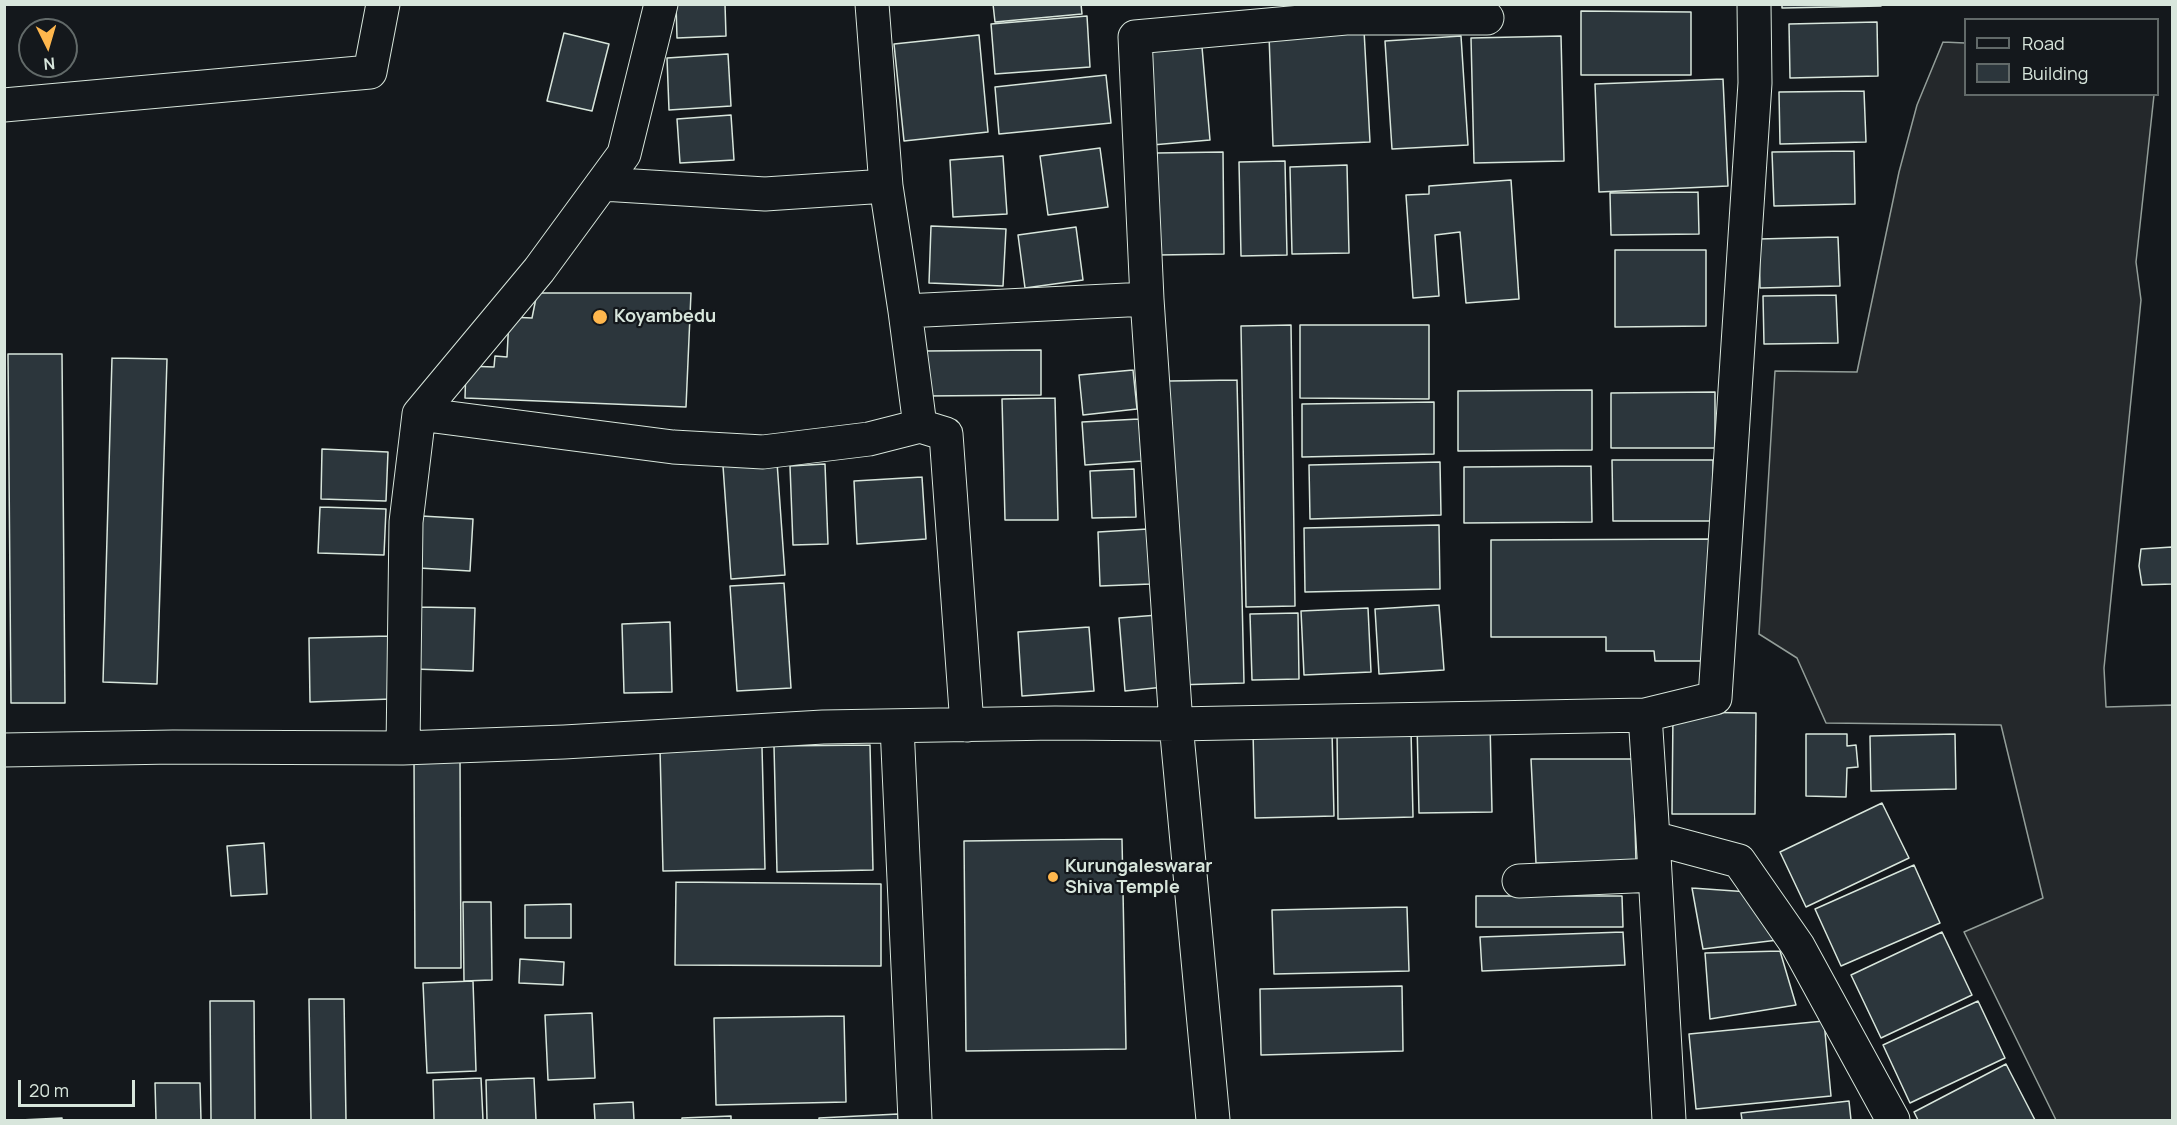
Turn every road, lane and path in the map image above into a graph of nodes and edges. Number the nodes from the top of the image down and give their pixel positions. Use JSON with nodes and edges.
{"nodes":[{"id":1,"x":383,"y":4,"type":"edge"},
{"id":2,"x":661,"y":4,"type":"edge"},
{"id":3,"x":872,"y":4,"type":"edge"},
{"id":4,"x":1754,"y":4,"type":"edge"},
{"id":5,"x":1487,"y":18,"type":"dead end"},
{"id":6,"x":4,"y":105,"type":"edge"},
{"id":7,"x":602,"y":184,"type":"junction"},
{"id":8,"x":886,"y":186,"type":"junction"},
{"id":9,"x":1147,"y":299,"type":"junction"},
{"id":10,"x":905,"y":311,"type":"junction"},
{"id":11,"x":419,"y":414,"type":"junction"},
{"id":12,"x":920,"y":426,"type":"junction"},
{"id":13,"x":1645,"y":715,"type":"junction"},
{"id":14,"x":1176,"y":724,"type":"junction"},
{"id":15,"x":968,"y":725,"type":"junction"},
{"id":16,"x":897,"y":726,"type":"junction"},
{"id":17,"x":404,"y":748,"type":"junction"},
{"id":18,"x":4,"y":750,"type":"edge"},
{"id":19,"x":1653,"y":838,"type":"junction"},
{"id":20,"x":1655,"y":875,"type":"junction"},
{"id":21,"x":1519,"y":881,"type":"dead end"},
{"id":22,"x":915,"y":1120,"type":"edge"},
{"id":23,"x":1213,"y":1120,"type":"edge"},
{"id":24,"x":1669,"y":1120,"type":"edge"},
{"id":25,"x":1893,"y":1120,"type":"edge"}],
"edges":[{"from":1,"to":6,"type":"street"},
{"from":2,"to":7,"type":"street"},
{"from":3,"to":8,"type":"street"},
{"from":4,"to":13,"type":"street"},
{"from":5,"to":9,"type":"street"},
{"from":7,"to":8,"type":"street"},
{"from":7,"to":11,"type":"street"},
{"from":8,"to":10,"type":"street"},
{"from":9,"to":10,"type":"street"},
{"from":9,"to":14,"type":"street"},
{"from":10,"to":12,"type":"street"},
{"from":11,"to":12,"type":"street"},
{"from":11,"to":17,"type":"street"},
{"from":12,"to":15,"type":"street"},
{"from":13,"to":14,"type":"street"},
{"from":13,"to":19,"type":"street"},
{"from":14,"to":15,"type":"street"},
{"from":14,"to":23,"type":"street"},
{"from":15,"to":16,"type":"street"},
{"from":16,"to":17,"type":"street"},
{"from":16,"to":22,"type":"street"},
{"from":17,"to":18,"type":"street"},
{"from":19,"to":20,"type":"street"},
{"from":19,"to":25,"type":"street"},
{"from":20,"to":21,"type":"street"},
{"from":20,"to":24,"type":"street"}]}
